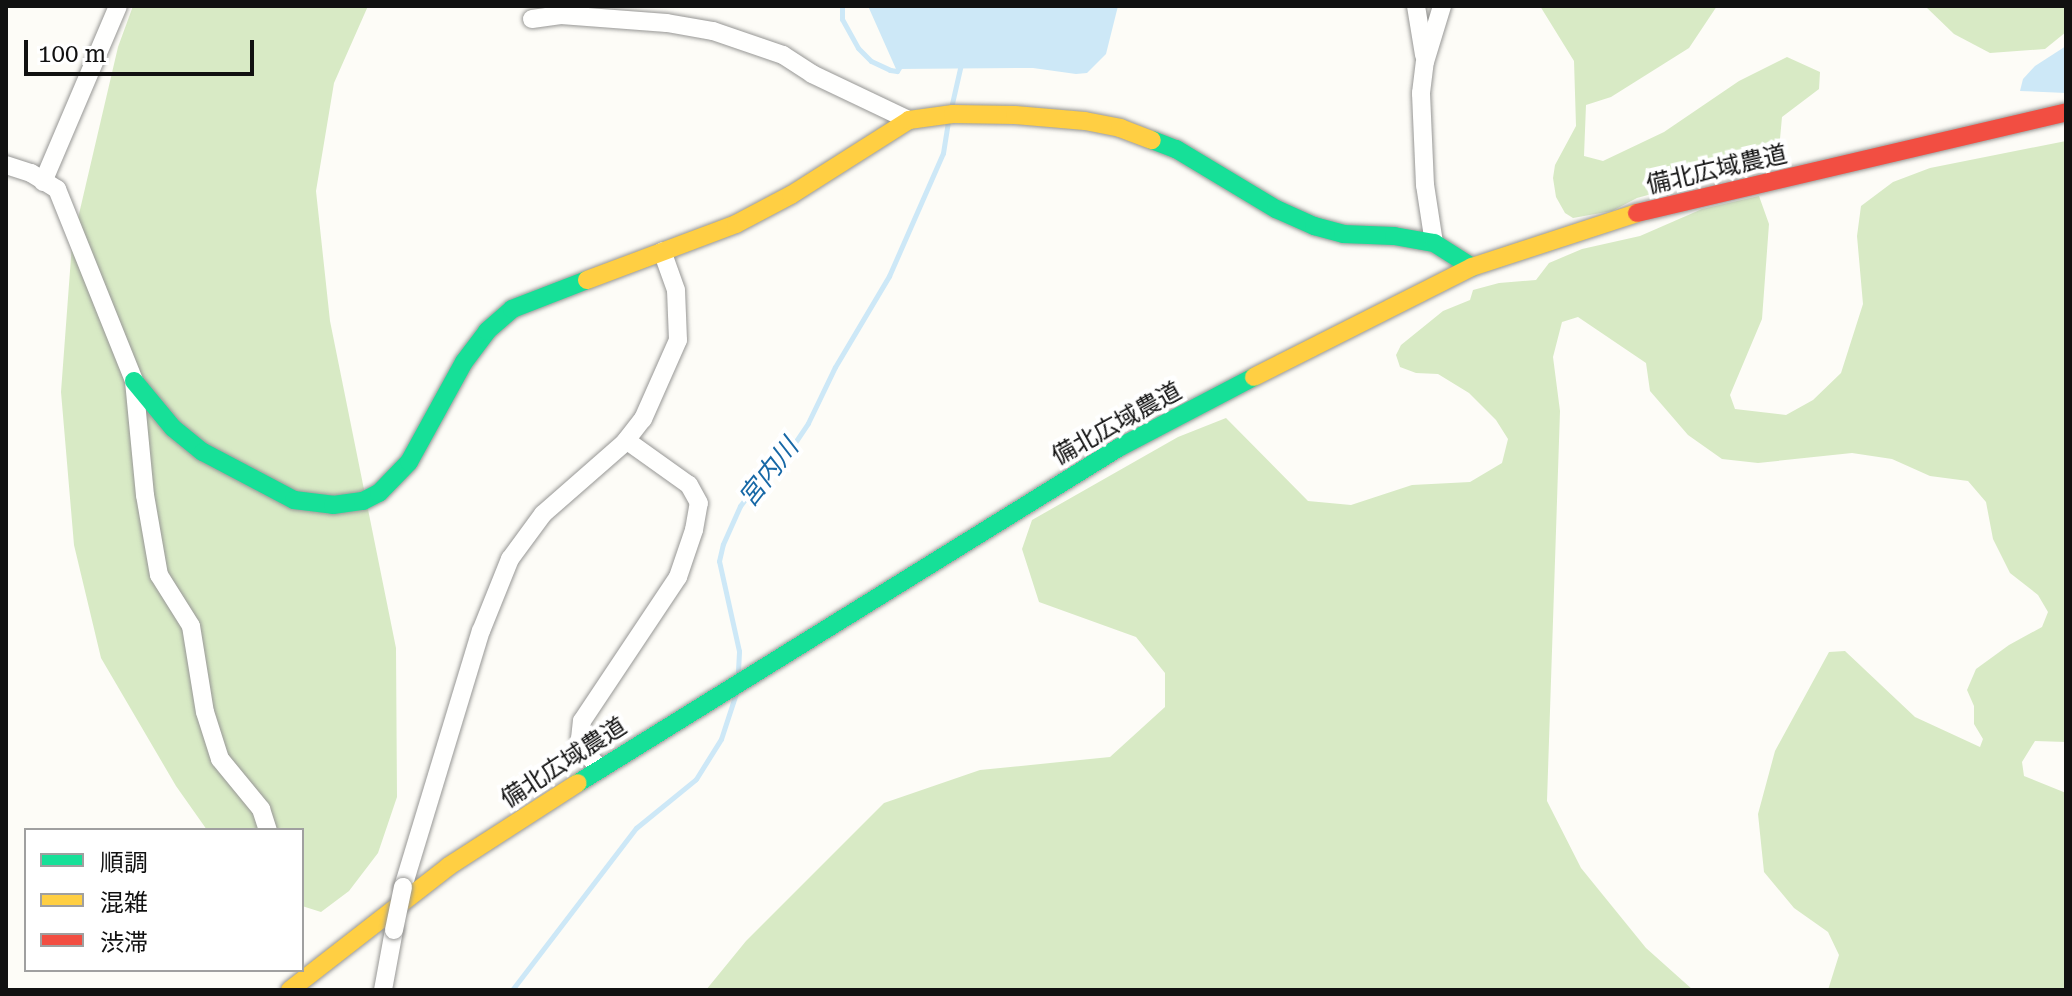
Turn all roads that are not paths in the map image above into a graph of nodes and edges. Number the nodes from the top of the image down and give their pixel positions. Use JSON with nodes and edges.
{"nodes":[{"id":1,"x":118,"y":6,"type":"edge"},
{"id":2,"x":1416,"y":6,"type":"edge"},
{"id":3,"x":1442,"y":6,"type":"edge"},
{"id":4,"x":532,"y":19,"type":"dead end"},
{"id":5,"x":1425,"y":62,"type":"junction"},
{"id":6,"x":2066,"y":112,"type":"edge"},
{"id":7,"x":909,"y":120,"type":"junction"},
{"id":8,"x":6,"y":165,"type":"edge"},
{"id":9,"x":43,"y":182,"type":"junction"},
{"id":10,"x":1434,"y":243,"type":"junction"},
{"id":11,"x":662,"y":251,"type":"junction"},
{"id":12,"x":1472,"y":267,"type":"junction"},
{"id":13,"x":134,"y":381,"type":"junction"},
{"id":14,"x":626,"y":440,"type":"junction"},
{"id":15,"x":600,"y":768,"type":"junction"},
{"id":16,"x":267,"y":828,"type":"edge"},
{"id":17,"x":291,"y":983,"type":"edge"},
{"id":18,"x":383,"y":990,"type":"edge"}],
"edges":[{"from":1,"to":9,"type":"street"},
{"from":2,"to":5,"type":"street"},
{"from":3,"to":5,"type":"street"},
{"from":4,"to":7,"type":"street"},
{"from":5,"to":10,"type":"street"},
{"from":6,"to":12,"type":"street","name":"備北広域農道"},
{"from":7,"to":10,"type":"street"},
{"from":7,"to":11,"type":"street"},
{"from":8,"to":9,"type":"street"},
{"from":9,"to":13,"type":"street"},
{"from":10,"to":12,"type":"street"},
{"from":11,"to":13,"type":"street"},
{"from":11,"to":14,"type":"street"},
{"from":12,"to":15,"type":"street","name":"備北広域農道"},
{"from":13,"to":16,"type":"street"},
{"from":14,"to":15,"type":"street"},
{"from":14,"to":18,"type":"street","bridge":true},
{"from":15,"to":17,"type":"street","name":"備北広域農道"}]}
